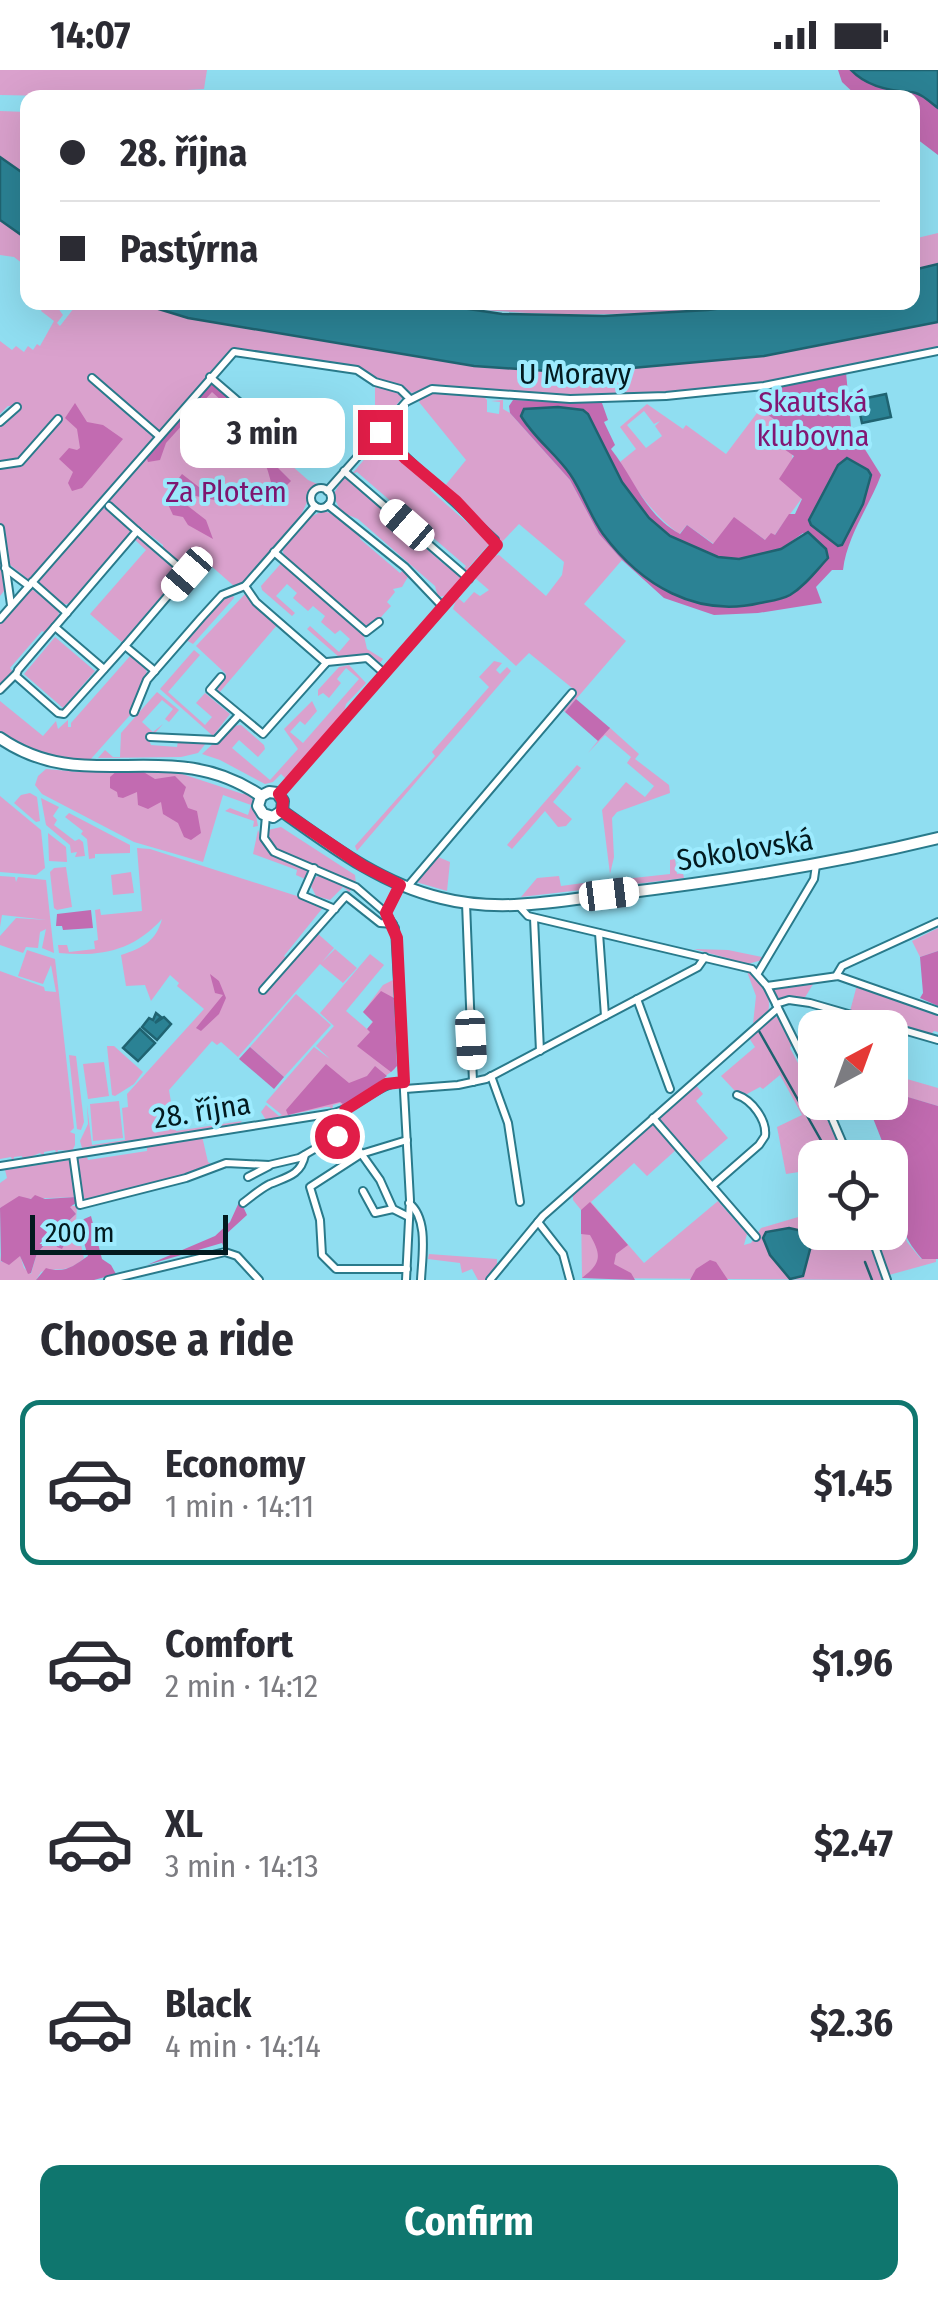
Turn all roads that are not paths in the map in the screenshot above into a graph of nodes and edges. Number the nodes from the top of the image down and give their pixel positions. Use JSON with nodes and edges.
{"nodes":[{"id":1,"x":938,"y":351,"type":"edge"},
{"id":2,"x":92,"y":378,"type":"dead end"},
{"id":3,"x":210,"y":378,"type":"junction"},
{"id":4,"x":410,"y":398,"type":"junction"},
{"id":5,"x":17,"y":407,"type":"dead end"},
{"id":6,"x":58,"y":419,"type":"dead end"},
{"id":7,"x":282,"y":420,"type":"dead end"},
{"id":8,"x":0,"y":422,"type":"edge"},
{"id":9,"x":380,"y":432,"type":"junction"},
{"id":10,"x":158,"y":436,"type":"junction"},
{"id":11,"x":0,"y":465,"type":"edge"},
{"id":12,"x":344,"y":471,"type":"junction"},
{"id":13,"x":327,"y":491,"type":"junction"},
{"id":14,"x":328,"y":505,"type":"junction"},
{"id":15,"x":108,"y":506,"type":"dead end"},
{"id":16,"x":315,"y":506,"type":"junction"},
{"id":17,"x":0,"y":528,"type":"edge"},
{"id":18,"x":137,"y":531,"type":"junction"},
{"id":19,"x":274,"y":552,"type":"junction"},
{"id":20,"x":1,"y":554,"type":"edge"},
{"id":21,"x":195,"y":564,"type":"dead end"},
{"id":22,"x":4,"y":568,"type":"junction"},
{"id":23,"x":187,"y":574,"type":"junction"},
{"id":24,"x":469,"y":578,"type":"junction"},
{"id":25,"x":30,"y":584,"type":"junction"},
{"id":26,"x":245,"y":586,"type":"junction"},
{"id":27,"x":444,"y":607,"type":"junction"},
{"id":28,"x":4,"y":611,"type":"edge"},
{"id":29,"x":67,"y":613,"type":"junction"},
{"id":30,"x":380,"y":622,"type":"dead end"},
{"id":31,"x":55,"y":627,"type":"junction"},
{"id":32,"x":125,"y":646,"type":"junction"},
{"id":33,"x":326,"y":663,"type":"junction"},
{"id":34,"x":104,"y":670,"type":"junction"},
{"id":35,"x":154,"y":671,"type":"junction"},
{"id":36,"x":16,"y":674,"type":"junction"},
{"id":37,"x":385,"y":674,"type":"junction"},
{"id":38,"x":221,"y":676,"type":"dead end"},
{"id":39,"x":0,"y":690,"type":"edge"},
{"id":40,"x":572,"y":692,"type":"dead end"},
{"id":41,"x":134,"y":712,"type":"dead end"},
{"id":42,"x":239,"y":715,"type":"junction"},
{"id":43,"x":0,"y":738,"type":"edge"},
{"id":44,"x":150,"y":738,"type":"dead end"},
{"id":45,"x":279,"y":794,"type":"junction"},
{"id":46,"x":261,"y":796,"type":"junction"},
{"id":47,"x":282,"y":811,"type":"junction"},
{"id":48,"x":266,"y":816,"type":"junction"},
{"id":49,"x":938,"y":838,"type":"edge"},
{"id":50,"x":816,"y":865,"type":"junction"},
{"id":51,"x":314,"y":868,"type":"junction"},
{"id":52,"x":404,"y":886,"type":"junction"},
{"id":53,"x":466,"y":903,"type":"junction"},
{"id":54,"x":518,"y":905,"type":"junction"},
{"id":55,"x":335,"y":909,"type":"junction"},
{"id":56,"x":386,"y":913,"type":"junction"},
{"id":57,"x":533,"y":920,"type":"junction"},
{"id":58,"x":938,"y":922,"type":"edge"},
{"id":59,"x":393,"y":924,"type":"junction"},
{"id":60,"x":599,"y":933,"type":"junction"},
{"id":61,"x":705,"y":958,"type":"junction"},
{"id":62,"x":758,"y":974,"type":"junction"},
{"id":63,"x":836,"y":976,"type":"junction"},
{"id":64,"x":767,"y":986,"type":"junction"},
{"id":65,"x":263,"y":990,"type":"dead end"},
{"id":66,"x":637,"y":999,"type":"junction"},
{"id":67,"x":777,"y":1006,"type":"junction"},
{"id":68,"x":938,"y":1011,"type":"edge"},
{"id":69,"x":606,"y":1016,"type":"junction"},
{"id":70,"x":938,"y":1040,"type":"edge"},
{"id":71,"x":798,"y":1048,"type":"edge"},
{"id":72,"x":540,"y":1051,"type":"junction"},
{"id":73,"x":491,"y":1076,"type":"junction"},
{"id":74,"x":474,"y":1082,"type":"junction"},
{"id":75,"x":404,"y":1085,"type":"junction"},
{"id":76,"x":670,"y":1089,"type":"dead end"},
{"id":77,"x":736,"y":1095,"type":"dead end"},
{"id":78,"x":345,"y":1110,"type":"junction"},
{"id":79,"x":653,"y":1118,"type":"junction"},
{"id":80,"x":343,"y":1128,"type":"junction"},
{"id":81,"x":407,"y":1140,"type":"junction"},
{"id":82,"x":73,"y":1154,"type":"junction"},
{"id":83,"x":361,"y":1154,"type":"junction"},
{"id":84,"x":305,"y":1155,"type":"junction"},
{"id":85,"x":273,"y":1164,"type":"junction"},
{"id":86,"x":0,"y":1166,"type":"edge"},
{"id":87,"x":248,"y":1177,"type":"dead end"},
{"id":88,"x":712,"y":1186,"type":"junction"},
{"id":89,"x":363,"y":1190,"type":"dead end"},
{"id":90,"x":520,"y":1202,"type":"dead end"},
{"id":91,"x":242,"y":1203,"type":"dead end"},
{"id":92,"x":409,"y":1203,"type":"junction"},
{"id":93,"x":393,"y":1209,"type":"junction"},
{"id":94,"x":410,"y":1217,"type":"junction"},
{"id":95,"x":538,"y":1222,"type":"junction"},
{"id":96,"x":756,"y":1236,"type":"dead end"},
{"id":97,"x":876,"y":1250,"type":"edge"},
{"id":98,"x":407,"y":1268,"type":"junction"},
{"id":99,"x":108,"y":1280,"type":"edge"},
{"id":100,"x":259,"y":1280,"type":"edge"},
{"id":101,"x":406,"y":1280,"type":"edge"},
{"id":102,"x":421,"y":1280,"type":"edge"},
{"id":103,"x":490,"y":1280,"type":"edge"},
{"id":104,"x":570,"y":1280,"type":"edge"},
{"id":105,"x":887,"y":1280,"type":"edge"}],
"edges":[{"from":1,"to":4,"type":"street","name":"U Moravy"},
{"from":2,"to":10,"type":"street"},
{"from":3,"to":4,"type":"street"},
{"from":3,"to":7,"type":"street"},
{"from":3,"to":10,"type":"street"},
{"from":4,"to":9,"type":"street"},
{"from":5,"to":8,"type":"street"},
{"from":6,"to":11,"type":"street"},
{"from":9,"to":12,"type":"street"},
{"from":9,"to":24,"type":"street"},
{"from":10,"to":25,"type":"street"},
{"from":12,"to":13,"type":"street"},
{"from":12,"to":24,"type":"street"},
{"from":13,"to":14,"type":"street"},
{"from":13,"to":16,"type":"street"},
{"from":14,"to":16,"type":"street"},
{"from":14,"to":27,"type":"street"},
{"from":15,"to":18,"type":"street"},
{"from":16,"to":19,"type":"street"},
{"from":17,"to":20,"type":"street"},
{"from":18,"to":23,"type":"street"},
{"from":18,"to":29,"type":"street"},
{"from":19,"to":26,"type":"street"},
{"from":19,"to":30,"type":"street"},
{"from":20,"to":22,"type":"street"},
{"from":21,"to":23,"type":"street"},
{"from":22,"to":25,"type":"street"},
{"from":22,"to":28,"type":"street"},
{"from":23,"to":32,"type":"street"},
{"from":24,"to":27,"type":"street"},
{"from":25,"to":28,"type":"street"},
{"from":25,"to":29,"type":"street"},
{"from":26,"to":33,"type":"street"},
{"from":26,"to":35,"type":"street"},
{"from":27,"to":37,"type":"street"},
{"from":29,"to":31,"type":"street"},
{"from":31,"to":34,"type":"street"},
{"from":31,"to":36,"type":"street"},
{"from":32,"to":34,"type":"street"},
{"from":32,"to":35,"type":"street"},
{"from":33,"to":37,"type":"street"},
{"from":33,"to":42,"type":"street"},
{"from":34,"to":36,"type":"street"},
{"from":35,"to":41,"type":"street"},
{"from":36,"to":39,"type":"street"},
{"from":37,"to":45,"type":"street"},
{"from":38,"to":42,"type":"street"},
{"from":40,"to":52,"type":"street"},
{"from":42,"to":44,"type":"street"},
{"from":43,"to":46,"type":"main road"},
{"from":45,"to":46,"type":"main road"},
{"from":45,"to":47,"type":"main road"},
{"from":46,"to":48,"type":"main road"},
{"from":47,"to":48,"type":"main road"},
{"from":47,"to":52,"type":"main road","name":"Sokolovská"},
{"from":48,"to":51,"type":"street"},
{"from":49,"to":50,"type":"main road","name":"Sokolovská"},
{"from":50,"to":54,"type":"main road","name":"Sokolovská"},
{"from":50,"to":62,"type":"street"},
{"from":51,"to":55,"type":"street"},
{"from":51,"to":56,"type":"street"},
{"from":52,"to":53,"type":"main road","name":"Sokolovská"},
{"from":52,"to":56,"type":"street"},
{"from":53,"to":54,"type":"main road","name":"Sokolovská"},
{"from":53,"to":74,"type":"street"},
{"from":54,"to":57,"type":"street"},
{"from":55,"to":59,"type":"street"},
{"from":55,"to":65,"type":"street"},
{"from":56,"to":59,"type":"street"},
{"from":57,"to":60,"type":"street"},
{"from":57,"to":72,"type":"street"},
{"from":58,"to":63,"type":"street"},
{"from":59,"to":75,"type":"street"},
{"from":60,"to":61,"type":"street"},
{"from":60,"to":69,"type":"street"},
{"from":61,"to":62,"type":"street"},
{"from":61,"to":66,"type":"street","name":"28. října"},
{"from":62,"to":64,"type":"street"},
{"from":63,"to":64,"type":"street"},
{"from":63,"to":68,"type":"street"},
{"from":64,"to":67,"type":"street"},
{"from":66,"to":69,"type":"street","name":"28. října"},
{"from":66,"to":76,"type":"street"},
{"from":67,"to":70,"type":"street"},
{"from":67,"to":71,"type":"street"},
{"from":67,"to":79,"type":"street"},
{"from":69,"to":72,"type":"street","name":"28. října"},
{"from":72,"to":73,"type":"street","name":"28. října"},
{"from":73,"to":74,"type":"street","name":"28. října"},
{"from":73,"to":90,"type":"street"},
{"from":74,"to":75,"type":"street","name":"28. října"},
{"from":75,"to":78,"type":"street","name":"28. října"},
{"from":75,"to":81,"type":"street"},
{"from":77,"to":88,"type":"street"},
{"from":78,"to":80,"type":"street"},
{"from":78,"to":82,"type":"street","name":"28. října"},
{"from":79,"to":88,"type":"street"},
{"from":79,"to":95,"type":"street"},
{"from":80,"to":83,"type":"street"},
{"from":80,"to":84,"type":"street"},
{"from":81,"to":83,"type":"street"},
{"from":81,"to":92,"type":"street"},
{"from":82,"to":85,"type":"street"},
{"from":82,"to":86,"type":"street","name":"28. října"},
{"from":83,"to":93,"type":"street"},
{"from":83,"to":98,"type":"street"},
{"from":84,"to":85,"type":"street"},
{"from":84,"to":91,"type":"street"},
{"from":85,"to":87,"type":"street"},
{"from":88,"to":96,"type":"street"},
{"from":89,"to":93,"type":"street"},
{"from":92,"to":94,"type":"street"},
{"from":92,"to":102,"type":"street"},
{"from":93,"to":94,"type":"street"},
{"from":94,"to":98,"type":"street"},
{"from":95,"to":103,"type":"street"},
{"from":95,"to":104,"type":"street"},
{"from":97,"to":105,"type":"street"},
{"from":98,"to":101,"type":"street"},
{"from":99,"to":100,"type":"street"}]}
